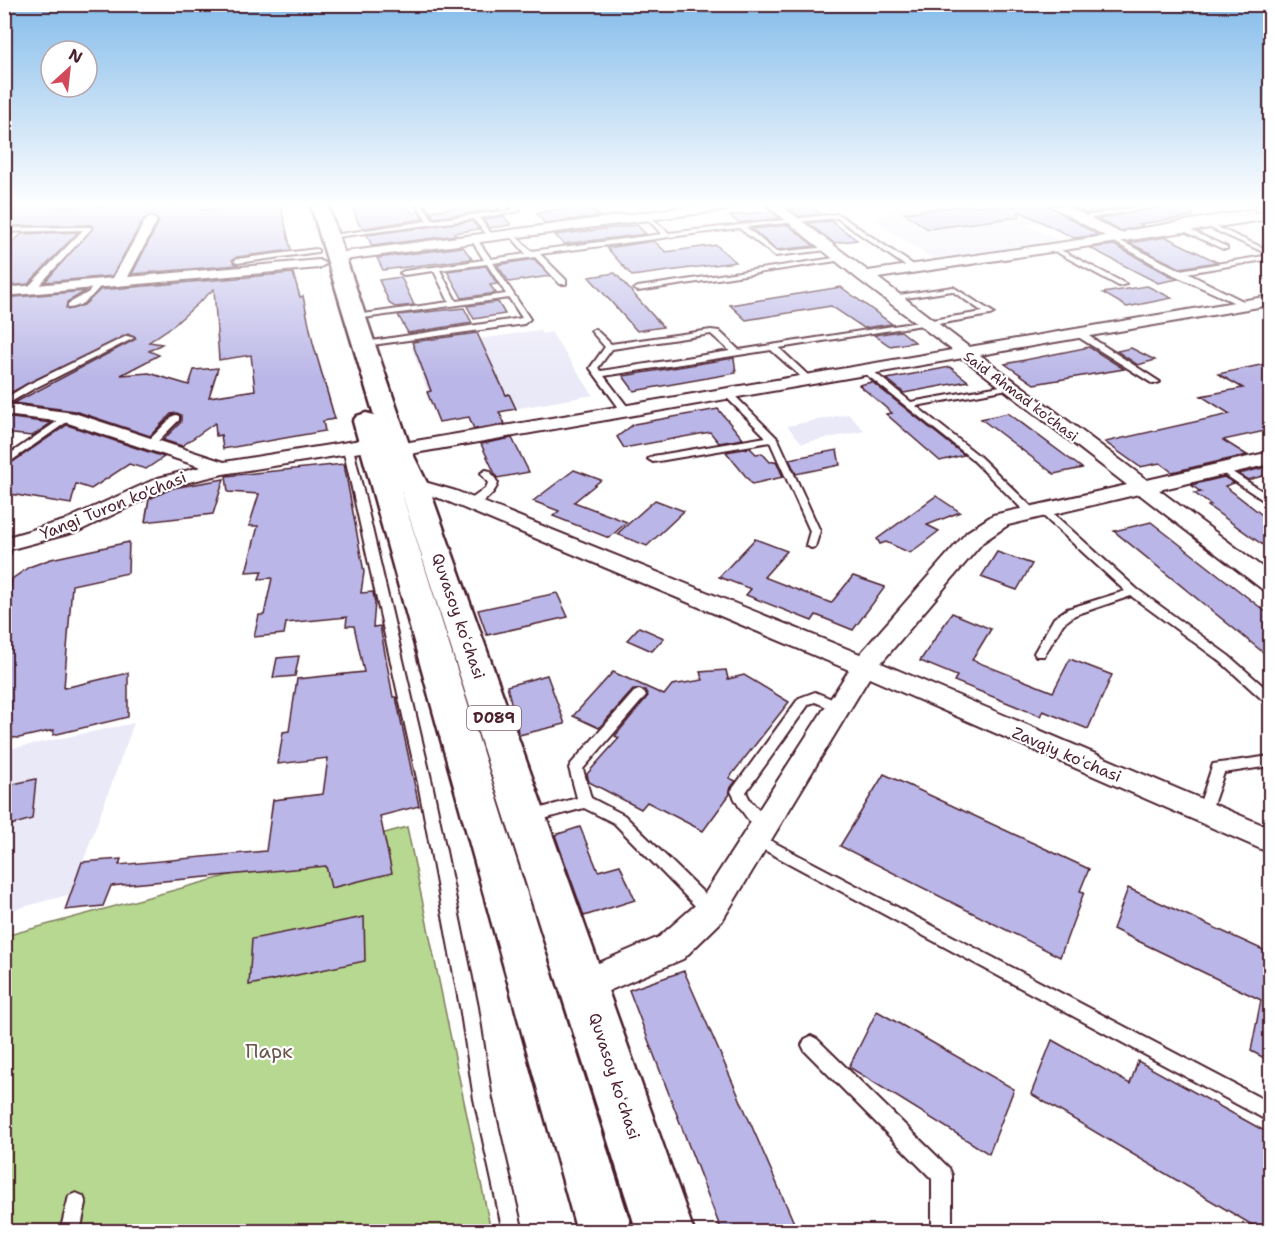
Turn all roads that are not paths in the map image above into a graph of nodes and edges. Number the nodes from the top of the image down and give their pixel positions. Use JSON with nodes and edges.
{"nodes":[{"id":1,"x":55,"y":264,"type":"edge"},
{"id":2,"x":127,"y":264,"type":"edge"},
{"id":3,"x":217,"y":264,"type":"edge"},
{"id":4,"x":329,"y":264,"type":"edge"},
{"id":5,"x":333,"y":264,"type":"edge"},
{"id":6,"x":475,"y":264,"type":"edge"},
{"id":7,"x":488,"y":264,"type":"edge"},
{"id":8,"x":543,"y":264,"type":"edge"},
{"id":9,"x":776,"y":264,"type":"edge"},
{"id":10,"x":847,"y":264,"type":"edge"},
{"id":11,"x":908,"y":264,"type":"edge"},
{"id":12,"x":942,"y":264,"type":"edge"},
{"id":13,"x":1083,"y":264,"type":"edge"},
{"id":14,"x":1163,"y":264,"type":"edge"},
{"id":15,"x":1226,"y":264,"type":"edge"},
{"id":16,"x":914,"y":268,"type":"junction"},
{"id":17,"x":436,"y":269,"type":"junction"},
{"id":18,"x":404,"y":273,"type":"dead end"},
{"id":19,"x":1178,"y":273,"type":"junction"},
{"id":20,"x":863,"y":276,"type":"junction"},
{"id":21,"x":563,"y":282,"type":"dead end"},
{"id":22,"x":117,"y":283,"type":"junction"},
{"id":23,"x":1122,"y":284,"type":"dead end"},
{"id":24,"x":97,"y":285,"type":"junction"},
{"id":25,"x":638,"y":289,"type":"dead end"},
{"id":26,"x":30,"y":290,"type":"junction"},
{"id":27,"x":4,"y":292,"type":"edge"},
{"id":28,"x":510,"y":296,"type":"junction"},
{"id":29,"x":892,"y":297,"type":"junction"},
{"id":30,"x":1270,"y":300,"type":"edge"},
{"id":31,"x":454,"y":303,"type":"junction"},
{"id":32,"x":1244,"y":305,"type":"junction"},
{"id":33,"x":71,"y":306,"type":"dead end"},
{"id":34,"x":925,"y":323,"type":"junction"},
{"id":35,"x":361,"y":331,"type":"junction"},
{"id":36,"x":595,"y":331,"type":"dead end"},
{"id":37,"x":1078,"y":333,"type":"junction"},
{"id":38,"x":130,"y":338,"type":"dead end"},
{"id":39,"x":609,"y":347,"type":"junction"},
{"id":40,"x":773,"y":347,"type":"junction"},
{"id":41,"x":736,"y":352,"type":"junction"},
{"id":42,"x":963,"y":352,"type":"junction"},
{"id":43,"x":865,"y":369,"type":"junction"},
{"id":44,"x":598,"y":374,"type":"junction"},
{"id":45,"x":807,"y":379,"type":"junction"},
{"id":46,"x":1156,"y":382,"type":"dead end"},
{"id":47,"x":1008,"y":386,"type":"junction"},
{"id":48,"x":726,"y":392,"type":"junction"},
{"id":49,"x":4,"y":403,"type":"edge"},
{"id":50,"x":909,"y":405,"type":"junction"},
{"id":51,"x":4,"y":409,"type":"edge"},
{"id":52,"x":626,"y":410,"type":"junction"},
{"id":53,"x":68,"y":417,"type":"junction"},
{"id":54,"x":176,"y":418,"type":"dead end"},
{"id":55,"x":773,"y":439,"type":"junction"},
{"id":56,"x":151,"y":443,"type":"junction"},
{"id":57,"x":373,"y":447,"type":"junction"},
{"id":58,"x":1270,"y":458,"type":"edge"},
{"id":59,"x":653,"y":459,"type":"dead end"},
{"id":60,"x":4,"y":463,"type":"edge"},
{"id":61,"x":223,"y":468,"type":"junction"},
{"id":62,"x":1221,"y":468,"type":"junction"},
{"id":63,"x":486,"y":473,"type":"dead end"},
{"id":64,"x":400,"y":487,"type":"junction"},
{"id":65,"x":1142,"y":488,"type":"junction"},
{"id":66,"x":1270,"y":500,"type":"edge"},
{"id":67,"x":471,"y":504,"type":"junction"},
{"id":68,"x":1038,"y":512,"type":"junction"},
{"id":69,"x":811,"y":545,"type":"dead end"},
{"id":70,"x":5,"y":548,"type":"edge"},
{"id":71,"x":1270,"y":584,"type":"edge"},
{"id":72,"x":1133,"y":592,"type":"junction"},
{"id":73,"x":1040,"y":653,"type":"dead end"},
{"id":74,"x":864,"y":666,"type":"junction"},
{"id":75,"x":639,"y":695,"type":"dead end"},
{"id":76,"x":1270,"y":699,"type":"edge"},
{"id":77,"x":839,"y":707,"type":"junction"},
{"id":78,"x":1270,"y":760,"type":"edge"},
{"id":79,"x":585,"y":802,"type":"junction"},
{"id":80,"x":1204,"y":812,"type":"junction"},
{"id":81,"x":528,"y":817,"type":"junction"},
{"id":82,"x":762,"y":833,"type":"junction"},
{"id":83,"x":1270,"y":841,"type":"edge"},
{"id":84,"x":711,"y":911,"type":"junction"},
{"id":85,"x":585,"y":985,"type":"junction"},
{"id":86,"x":811,"y":1045,"type":"dead end"},
{"id":87,"x":1270,"y":1113,"type":"edge"},
{"id":88,"x":76,"y":1203,"type":"dead end"},
{"id":89,"x":70,"y":1232,"type":"edge"},
{"id":90,"x":513,"y":1232,"type":"edge"},
{"id":91,"x":605,"y":1232,"type":"edge"},
{"id":92,"x":666,"y":1232,"type":"edge"},
{"id":93,"x":942,"y":1232,"type":"edge"}],
"edges":[{"from":1,"to":26,"type":"lane"},
{"from":2,"to":22,"type":"street"},
{"from":3,"to":22,"type":"street"},
{"from":4,"to":57,"type":"main road","name":"Quvasoy koʻchasi","number":"D089"},
{"from":5,"to":35,"type":"main road","name":"Quvasoy koʻchasi","number":"D089"},
{"from":6,"to":17,"type":"lane"},
{"from":7,"to":28,"type":"lane"},
{"from":8,"to":21,"type":"lane"},
{"from":9,"to":25,"type":"lane"},
{"from":10,"to":20,"type":"street","name":"Said Ahmad ko'chasi"},
{"from":11,"to":16,"type":"lane"},
{"from":12,"to":16,"type":"street"},
{"from":13,"to":23,"type":"lane"},
{"from":14,"to":19,"type":"lane"},
{"from":15,"to":19,"type":"lane"},
{"from":16,"to":20,"type":"street"},
{"from":17,"to":18,"type":"lane"},
{"from":17,"to":31,"type":"lane"},
{"from":19,"to":32,"type":"lane"},
{"from":20,"to":29,"type":"street","name":"Said Ahmad ko'chasi"},
{"from":22,"to":24,"type":"street"},
{"from":24,"to":26,"type":"street"},
{"from":24,"to":33,"type":"lane"},
{"from":26,"to":27,"type":"street"},
{"from":28,"to":31,"type":"lane"},
{"from":28,"to":35,"type":"lane"},
{"from":29,"to":34,"type":"street","name":"Said Ahmad ko'chasi"},
{"from":29,"to":34,"type":"lane"},
{"from":30,"to":32,"type":"street","name":"Yangi Turon ko'chasi"},
{"from":31,"to":35,"type":"lane"},
{"from":32,"to":37,"type":"street","name":"Yangi Turon ko'chasi"},
{"from":34,"to":40,"type":"lane"},
{"from":34,"to":42,"type":"street","name":"Said Ahmad ko'chasi"},
{"from":35,"to":57,"type":"main road","name":"Quvasoy koʻchasi","number":"D089"},
{"from":36,"to":39,"type":"lane"},
{"from":37,"to":42,"type":"street","name":"Yangi Turon ko'chasi"},
{"from":37,"to":46,"type":"lane"},
{"from":38,"to":49,"type":"lane"},
{"from":39,"to":41,"type":"lane"},
{"from":39,"to":44,"type":"lane"},
{"from":40,"to":41,"type":"lane"},
{"from":40,"to":45,"type":"lane"},
{"from":41,"to":44,"type":"lane"},
{"from":42,"to":43,"type":"street","name":"Yangi Turon ko'chasi"},
{"from":42,"to":47,"type":"street","name":"Said Ahmad ko'chasi"},
{"from":43,"to":45,"type":"street","name":"Yangi Turon ko'chasi"},
{"from":43,"to":50,"type":"lane"},
{"from":44,"to":52,"type":"lane"},
{"from":45,"to":48,"type":"street","name":"Yangi Turon ko'chasi"},
{"from":47,"to":50,"type":"lane"},
{"from":47,"to":65,"type":"street","name":"Said Ahmad ko'chasi"},
{"from":48,"to":52,"type":"street","name":"Yangi Turon ko'chasi"},
{"from":48,"to":55,"type":"lane"},
{"from":50,"to":68,"type":"lane"},
{"from":51,"to":53,"type":"street","name":"Yangi Turon ko'chasi"},
{"from":52,"to":57,"type":"street","name":"Yangi Turon ko'chasi"},
{"from":53,"to":56,"type":"street","name":"Yangi Turon ko'chasi"},
{"from":53,"to":60,"type":"lane"},
{"from":54,"to":56,"type":"lane"},
{"from":55,"to":59,"type":"lane"},
{"from":55,"to":69,"type":"lane"},
{"from":56,"to":61,"type":"street","name":"Yangi Turon ko'chasi"},
{"from":57,"to":61,"type":"street","name":"Yangi Turon ko'chasi"},
{"from":57,"to":64,"type":"main road","name":"Quvasoy koʻchasi","number":"D089"},
{"from":57,"to":90,"type":"lane"},
{"from":58,"to":62,"type":"street"},
{"from":61,"to":70,"type":"street","name":"Yangi Turon ko'chasi"},
{"from":62,"to":65,"type":"street"},
{"from":62,"to":66,"type":"lane"},
{"from":63,"to":67,"type":"lane"},
{"from":64,"to":67,"type":"street","name":"Zavqiy koʻchasi"},
{"from":64,"to":81,"type":"main road","name":"Quvasoy koʻchasi","number":"D089"},
{"from":64,"to":91,"type":"main road","name":"Quvasoy koʻchasi","number":"D089"},
{"from":65,"to":68,"type":"street"},
{"from":65,"to":71,"type":"street","name":"Said Ahmad ko'chasi"},
{"from":67,"to":74,"type":"street","name":"Zavqiy koʻchasi"},
{"from":68,"to":72,"type":"lane"},
{"from":68,"to":74,"type":"street"},
{"from":72,"to":73,"type":"lane"},
{"from":72,"to":76,"type":"lane"},
{"from":74,"to":77,"type":"street"},
{"from":74,"to":80,"type":"street","name":"Zavqiy koʻchasi"},
{"from":75,"to":79,"type":"lane"},
{"from":77,"to":82,"type":"street"},
{"from":77,"to":82,"type":"lane"},
{"from":78,"to":80,"type":"lane"},
{"from":79,"to":81,"type":"lane"},
{"from":79,"to":84,"type":"lane"},
{"from":80,"to":83,"type":"street","name":"Zavqiy koʻchasi"},
{"from":81,"to":85,"type":"main road","name":"Quvasoy koʻchasi","number":"D089"},
{"from":82,"to":84,"type":"street"},
{"from":82,"to":87,"type":"lane"},
{"from":84,"to":85,"type":"street"},
{"from":85,"to":92,"type":"main road","name":"Quvasoy koʻchasi","number":"D089"},
{"from":86,"to":93,"type":"lane"},
{"from":88,"to":89,"type":"lane"}]}
